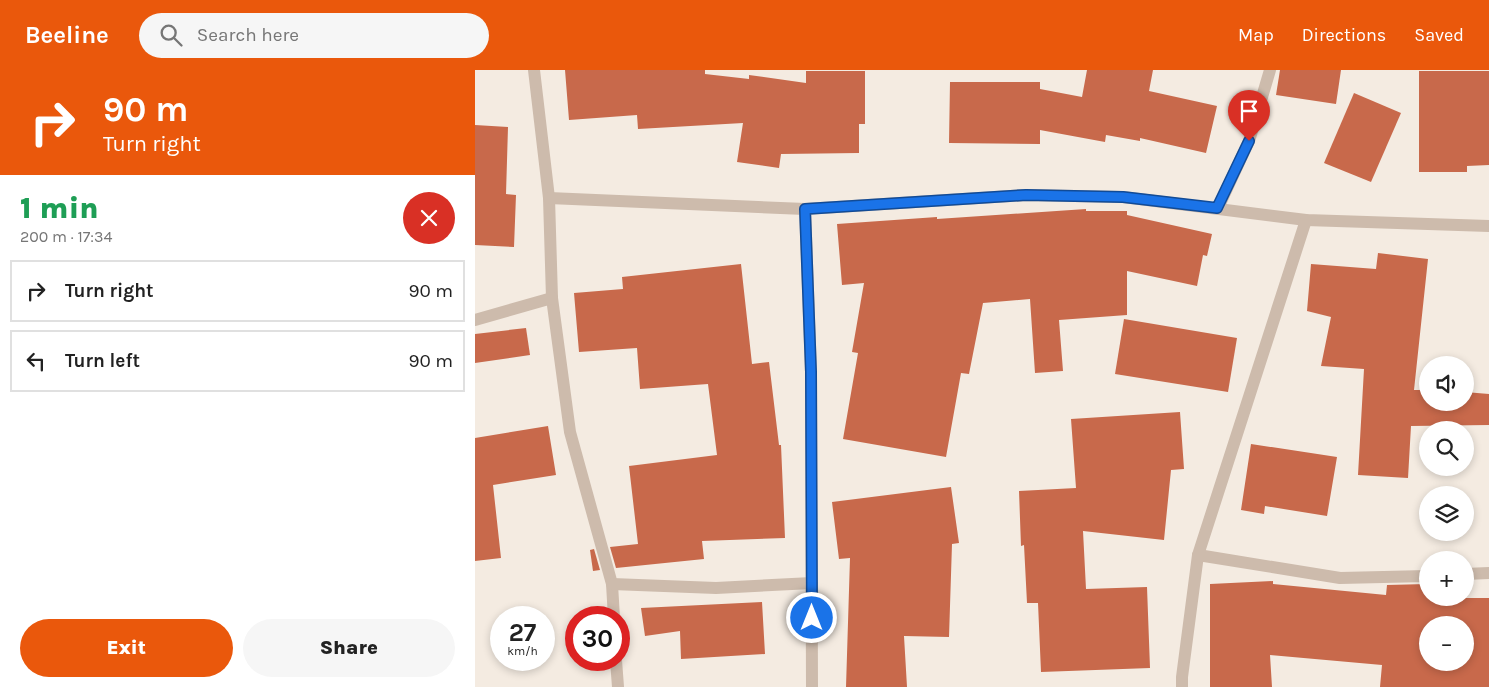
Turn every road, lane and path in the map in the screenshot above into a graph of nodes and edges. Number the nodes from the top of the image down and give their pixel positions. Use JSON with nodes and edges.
{"nodes":[{"id":1,"x":534,"y":70,"type":"edge"},
{"id":2,"x":1270,"y":70,"type":"edge"},
{"id":3,"x":549,"y":198,"type":"junction"},
{"id":4,"x":1217,"y":208,"type":"junction"},
{"id":5,"x":805,"y":209,"type":"junction"},
{"id":6,"x":1306,"y":220,"type":"junction"},
{"id":7,"x":1489,"y":226,"type":"edge"},
{"id":8,"x":552,"y":298,"type":"junction"},
{"id":9,"x":475,"y":320,"type":"edge"},
{"id":10,"x":1199,"y":555,"type":"junction"},
{"id":11,"x":1489,"y":573,"type":"edge"},
{"id":12,"x":1474,"y":574,"type":"edge"},
{"id":13,"x":1419,"y":576,"type":"edge"},
{"id":14,"x":812,"y":583,"type":"junction"},
{"id":15,"x":612,"y":584,"type":"junction"},
{"id":16,"x":613,"y":606,"type":"edge"},
{"id":17,"x":617,"y":671,"type":"edge"},
{"id":18,"x":618,"y":687,"type":"edge"},
{"id":19,"x":812,"y":687,"type":"edge"},
{"id":20,"x":1182,"y":687,"type":"edge"}],
"edges":[{"from":1,"to":3,"type":"street"},
{"from":2,"to":4,"type":"street"},
{"from":3,"to":5,"type":"street"},
{"from":3,"to":8,"type":"street"},
{"from":4,"to":5,"type":"street"},
{"from":4,"to":6,"type":"street"},
{"from":5,"to":14,"type":"street"},
{"from":6,"to":7,"type":"street"},
{"from":6,"to":10,"type":"street"},
{"from":8,"to":9,"type":"street"},
{"from":8,"to":15,"type":"street"},
{"from":10,"to":13,"type":"street"},
{"from":10,"to":20,"type":"street"},
{"from":11,"to":12,"type":"street"},
{"from":14,"to":15,"type":"street"},
{"from":14,"to":19,"type":"street"},
{"from":15,"to":16,"type":"street"},
{"from":17,"to":18,"type":"street"}]}
